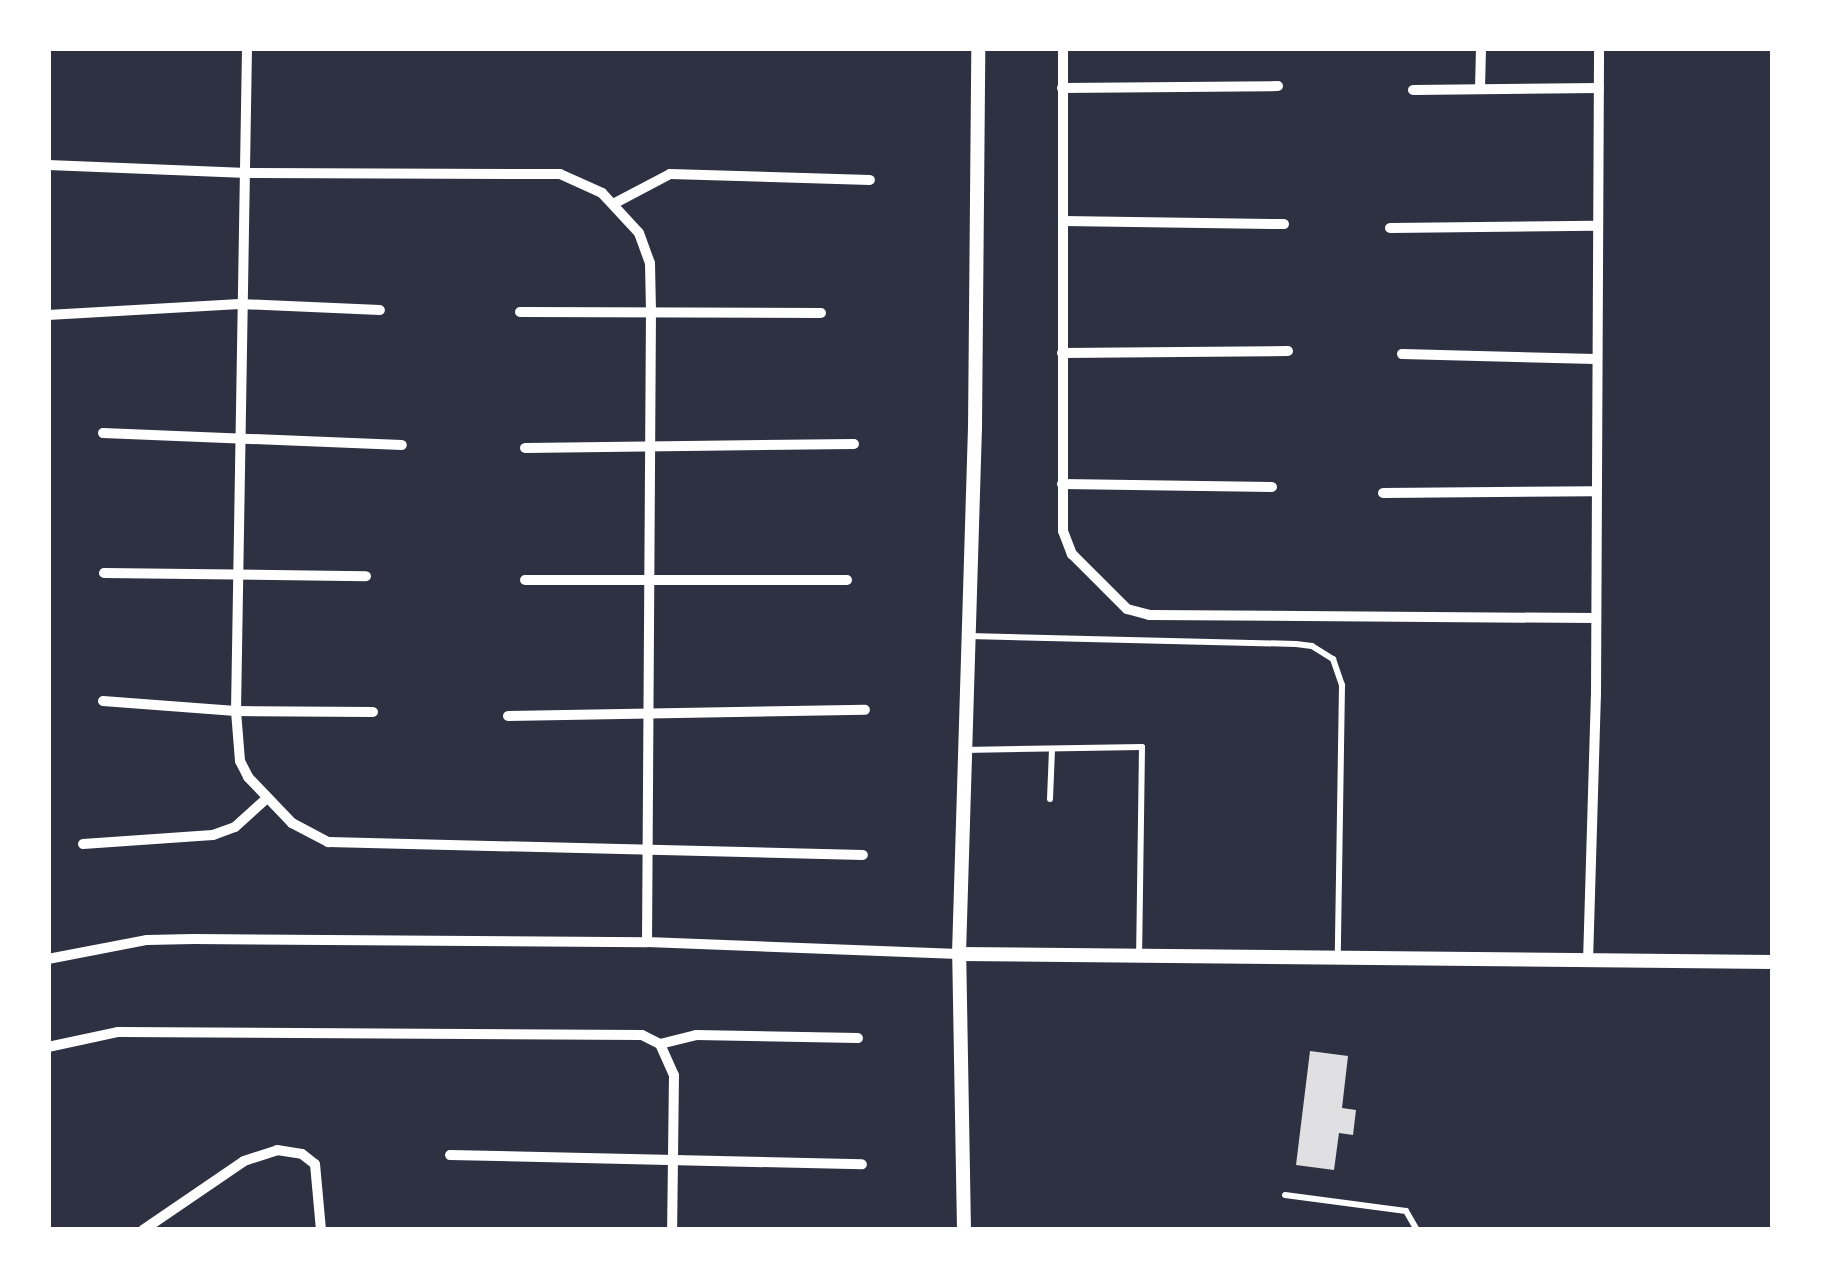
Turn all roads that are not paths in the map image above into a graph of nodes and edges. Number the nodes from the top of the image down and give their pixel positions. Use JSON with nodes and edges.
{"nodes":[{"id":1,"x":247,"y":48,"type":"edge"},
{"id":2,"x":979,"y":48,"type":"edge"},
{"id":3,"x":1063,"y":48,"type":"edge"},
{"id":4,"x":1481,"y":48,"type":"edge"},
{"id":5,"x":1599,"y":48,"type":"edge"},
{"id":6,"x":1278,"y":86,"type":"dead end"},
{"id":7,"x":1062,"y":88,"type":"junction"},
{"id":8,"x":1598,"y":88,"type":"junction"},
{"id":9,"x":1480,"y":89,"type":"junction"},
{"id":10,"x":1413,"y":90,"type":"dead end"},
{"id":11,"x":48,"y":164,"type":"edge"},
{"id":12,"x":247,"y":173,"type":"junction"},
{"id":13,"x":871,"y":180,"type":"dead end"},
{"id":14,"x":615,"y":203,"type":"junction"},
{"id":15,"x":1063,"y":221,"type":"junction"},
{"id":16,"x":1284,"y":224,"type":"dead end"},
{"id":17,"x":1596,"y":226,"type":"junction"},
{"id":18,"x":1390,"y":228,"type":"dead end"},
{"id":19,"x":240,"y":304,"type":"junction"},
{"id":20,"x":651,"y":309,"type":"junction"},
{"id":21,"x":380,"y":310,"type":"dead end"},
{"id":22,"x":520,"y":312,"type":"dead end"},
{"id":23,"x":821,"y":313,"type":"dead end"},
{"id":24,"x":48,"y":314,"type":"edge"},
{"id":25,"x":1288,"y":351,"type":"dead end"},
{"id":26,"x":1061,"y":353,"type":"junction"},
{"id":27,"x":1402,"y":354,"type":"dead end"},
{"id":28,"x":1595,"y":359,"type":"junction"},
{"id":29,"x":103,"y":433,"type":"dead end"},
{"id":30,"x":239,"y":440,"type":"junction"},
{"id":31,"x":854,"y":444,"type":"dead end"},
{"id":32,"x":402,"y":445,"type":"dead end"},
{"id":33,"x":525,"y":448,"type":"dead end"},
{"id":34,"x":650,"y":448,"type":"junction"},
{"id":35,"x":1062,"y":484,"type":"junction"},
{"id":36,"x":1272,"y":487,"type":"dead end"},
{"id":37,"x":1594,"y":491,"type":"junction"},
{"id":38,"x":1383,"y":493,"type":"dead end"},
{"id":39,"x":104,"y":573,"type":"dead end"},
{"id":40,"x":237,"y":575,"type":"junction"},
{"id":41,"x":366,"y":576,"type":"dead end"},
{"id":42,"x":525,"y":580,"type":"dead end"},
{"id":43,"x":847,"y":580,"type":"dead end"},
{"id":44,"x":652,"y":581,"type":"junction"},
{"id":45,"x":1595,"y":618,"type":"junction"},
{"id":46,"x":966,"y":636,"type":"junction"},
{"id":47,"x":104,"y":700,"type":"dead end"},
{"id":48,"x":865,"y":710,"type":"dead end"},
{"id":49,"x":236,"y":711,"type":"junction"},
{"id":50,"x":373,"y":712,"type":"dead end"},
{"id":51,"x":651,"y":715,"type":"junction"},
{"id":52,"x":508,"y":716,"type":"dead end"},
{"id":53,"x":1052,"y":748,"type":"junction"},
{"id":54,"x":964,"y":750,"type":"junction"},
{"id":55,"x":266,"y":799,"type":"junction"},
{"id":56,"x":1050,"y":799,"type":"dead end"},
{"id":57,"x":83,"y":844,"type":"dead end"},
{"id":58,"x":647,"y":849,"type":"junction"},
{"id":59,"x":863,"y":854,"type":"dead end"},
{"id":60,"x":646,"y":942,"type":"junction"},
{"id":61,"x":959,"y":954,"type":"junction"},
{"id":62,"x":1139,"y":955,"type":"junction"},
{"id":63,"x":1338,"y":958,"type":"junction"},
{"id":64,"x":48,"y":959,"type":"edge"},
{"id":65,"x":1588,"y":962,"type":"junction"},
{"id":66,"x":1773,"y":962,"type":"edge"},
{"id":67,"x":858,"y":1038,"type":"dead end"},
{"id":68,"x":660,"y":1044,"type":"junction"},
{"id":69,"x":48,"y":1046,"type":"edge"},
{"id":70,"x":450,"y":1155,"type":"dead end"},
{"id":71,"x":673,"y":1161,"type":"junction"},
{"id":72,"x":862,"y":1165,"type":"dead end"},
{"id":73,"x":1285,"y":1195,"type":"dead end"},
{"id":74,"x":143,"y":1230,"type":"edge"},
{"id":75,"x":321,"y":1230,"type":"edge"},
{"id":76,"x":672,"y":1230,"type":"edge"},
{"id":77,"x":964,"y":1230,"type":"edge"},
{"id":78,"x":1417,"y":1230,"type":"edge"}],
"edges":[{"from":1,"to":12,"type":"street"},
{"from":2,"to":46,"type":"street"},
{"from":3,"to":7,"type":"street"},
{"from":4,"to":9,"type":"street"},
{"from":5,"to":8,"type":"street"},
{"from":6,"to":7,"type":"street"},
{"from":7,"to":15,"type":"street"},
{"from":8,"to":9,"type":"street"},
{"from":8,"to":17,"type":"street"},
{"from":9,"to":10,"type":"street"},
{"from":11,"to":12,"type":"street"},
{"from":12,"to":14,"type":"street"},
{"from":12,"to":19,"type":"street"},
{"from":13,"to":14,"type":"street"},
{"from":14,"to":20,"type":"street"},
{"from":15,"to":16,"type":"street"},
{"from":15,"to":26,"type":"street"},
{"from":17,"to":18,"type":"street"},
{"from":17,"to":28,"type":"street"},
{"from":19,"to":21,"type":"street"},
{"from":19,"to":24,"type":"street"},
{"from":19,"to":30,"type":"street"},
{"from":20,"to":22,"type":"street"},
{"from":20,"to":23,"type":"street"},
{"from":20,"to":34,"type":"street"},
{"from":25,"to":26,"type":"street"},
{"from":26,"to":35,"type":"street"},
{"from":27,"to":28,"type":"street"},
{"from":28,"to":37,"type":"street"},
{"from":29,"to":30,"type":"street"},
{"from":30,"to":32,"type":"street"},
{"from":30,"to":40,"type":"street"},
{"from":31,"to":34,"type":"street"},
{"from":33,"to":34,"type":"street"},
{"from":34,"to":44,"type":"street"},
{"from":35,"to":36,"type":"street"},
{"from":35,"to":45,"type":"street"},
{"from":37,"to":38,"type":"street"},
{"from":37,"to":45,"type":"street"},
{"from":39,"to":40,"type":"street"},
{"from":40,"to":41,"type":"street"},
{"from":40,"to":49,"type":"street"},
{"from":42,"to":44,"type":"street"},
{"from":43,"to":44,"type":"street"},
{"from":44,"to":51,"type":"street"},
{"from":45,"to":65,"type":"street"},
{"from":46,"to":54,"type":"street"},
{"from":46,"to":63,"type":"lane"},
{"from":47,"to":49,"type":"street"},
{"from":48,"to":51,"type":"street"},
{"from":49,"to":50,"type":"street"},
{"from":49,"to":55,"type":"street"},
{"from":51,"to":52,"type":"street"},
{"from":51,"to":58,"type":"street"},
{"from":53,"to":54,"type":"lane"},
{"from":53,"to":56,"type":"lane"},
{"from":53,"to":62,"type":"lane"},
{"from":54,"to":61,"type":"street"},
{"from":55,"to":57,"type":"street"},
{"from":55,"to":58,"type":"street"},
{"from":58,"to":59,"type":"street"},
{"from":58,"to":60,"type":"street"},
{"from":60,"to":61,"type":"street"},
{"from":60,"to":64,"type":"street"},
{"from":61,"to":62,"type":"street"},
{"from":61,"to":77,"type":"street"},
{"from":62,"to":63,"type":"street"},
{"from":63,"to":65,"type":"street"},
{"from":65,"to":66,"type":"street"},
{"from":67,"to":68,"type":"street"},
{"from":68,"to":69,"type":"street"},
{"from":68,"to":71,"type":"street"},
{"from":70,"to":71,"type":"street"},
{"from":71,"to":72,"type":"street"},
{"from":71,"to":76,"type":"street"},
{"from":73,"to":78,"type":"lane"},
{"from":74,"to":75,"type":"street"}]}
